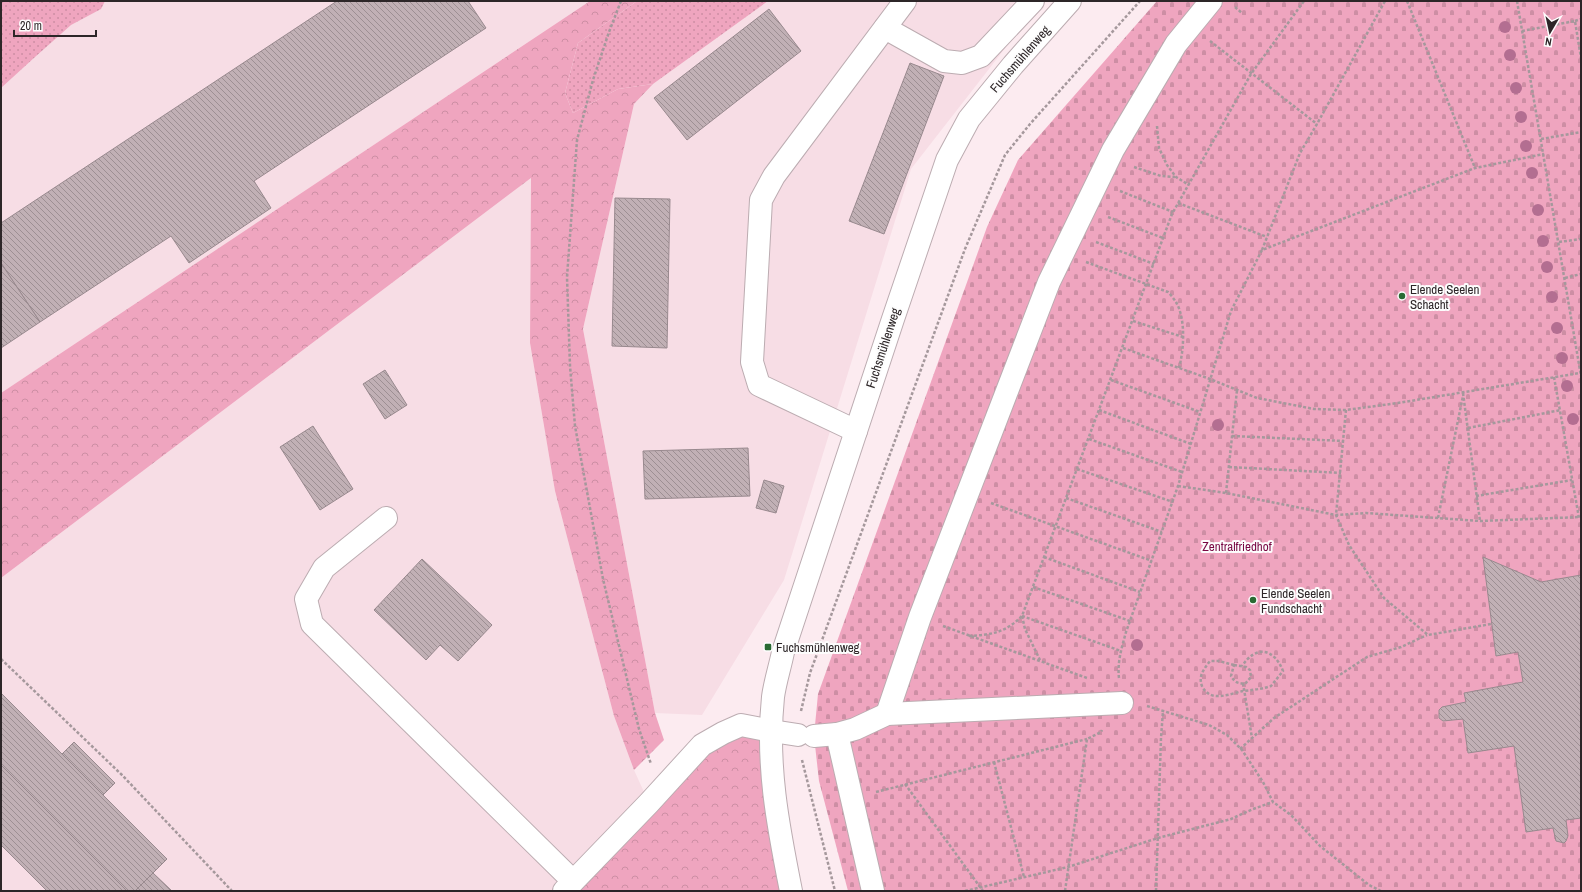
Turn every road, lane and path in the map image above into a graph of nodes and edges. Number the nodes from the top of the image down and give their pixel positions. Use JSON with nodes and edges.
{"nodes":[{"id":1,"x":621,"y":1,"type":"edge"},
{"id":2,"x":905,"y":1,"type":"edge"},
{"id":3,"x":1033,"y":1,"type":"edge"},
{"id":4,"x":1070,"y":1,"type":"edge"},
{"id":5,"x":1140,"y":1,"type":"edge"},
{"id":6,"x":1211,"y":1,"type":"edge"},
{"id":7,"x":1304,"y":1,"type":"edge"},
{"id":8,"x":1385,"y":1,"type":"edge"},
{"id":9,"x":1408,"y":1,"type":"edge"},
{"id":10,"x":1517,"y":1,"type":"edge"},
{"id":11,"x":1581,"y":20,"type":"edge"},
{"id":12,"x":1575,"y":21,"type":"junction"},
{"id":13,"x":1191,"y":26,"type":"junction"},
{"id":14,"x":885,"y":28,"type":"junction"},
{"id":15,"x":1522,"y":31,"type":"junction"},
{"id":16,"x":1581,"y":58,"type":"edge"},
{"id":17,"x":1251,"y":74,"type":"junction"},
{"id":18,"x":1141,"y":104,"type":"junction"},
{"id":19,"x":1317,"y":124,"type":"junction"},
{"id":20,"x":1581,"y":132,"type":"edge"},
{"id":21,"x":1541,"y":139,"type":"junction"},
{"id":22,"x":1544,"y":154,"type":"junction"},
{"id":23,"x":1109,"y":158,"type":"junction"},
{"id":24,"x":1475,"y":168,"type":"junction"},
{"id":25,"x":1176,"y":177,"type":"junction"},
{"id":26,"x":1097,"y":183,"type":"junction"},
{"id":27,"x":1189,"y":185,"type":"junction"},
{"id":28,"x":1178,"y":203,"type":"junction"},
{"id":29,"x":1084,"y":209,"type":"junction"},
{"id":30,"x":1173,"y":212,"type":"junction"},
{"id":31,"x":1072,"y":233,"type":"junction"},
{"id":32,"x":1267,"y":237,"type":"junction"},
{"id":33,"x":1163,"y":238,"type":"junction"},
{"id":34,"x":1581,"y":239,"type":"edge"},
{"id":35,"x":1559,"y":242,"type":"junction"},
{"id":36,"x":1262,"y":250,"type":"junction"},
{"id":37,"x":1063,"y":253,"type":"junction"},
{"id":38,"x":1154,"y":264,"type":"junction"},
{"id":39,"x":1581,"y":274,"type":"edge"},
{"id":40,"x":1565,"y":278,"type":"junction"},
{"id":41,"x":1146,"y":284,"type":"junction"},
{"id":42,"x":1133,"y":320,"type":"junction"},
{"id":43,"x":1183,"y":337,"type":"junction"},
{"id":44,"x":1122,"y":348,"type":"junction"},
{"id":45,"x":1179,"y":368,"type":"junction"},
{"id":46,"x":1580,"y":372,"type":"edge"},
{"id":47,"x":1581,"y":376,"type":"edge"},
{"id":48,"x":1554,"y":377,"type":"junction"},
{"id":49,"x":1210,"y":379,"type":"junction"},
{"id":50,"x":1110,"y":380,"type":"junction"},
{"id":51,"x":1237,"y":390,"type":"junction"},
{"id":52,"x":1463,"y":393,"type":"junction"},
{"id":53,"x":1099,"y":410,"type":"junction"},
{"id":54,"x":1346,"y":410,"type":"junction"},
{"id":55,"x":1561,"y":410,"type":"junction"},
{"id":56,"x":1200,"y":412,"type":"junction"},
{"id":57,"x":1468,"y":428,"type":"junction"},
{"id":58,"x":856,"y":431,"type":"junction"},
{"id":59,"x":1232,"y":436,"type":"junction"},
{"id":60,"x":1089,"y":439,"type":"junction"},
{"id":61,"x":1344,"y":441,"type":"junction"},
{"id":62,"x":1190,"y":444,"type":"junction"},
{"id":63,"x":1229,"y":467,"type":"junction"},
{"id":64,"x":1077,"y":469,"type":"junction"},
{"id":65,"x":1182,"y":472,"type":"junction"},
{"id":66,"x":1341,"y":473,"type":"junction"},
{"id":67,"x":1572,"y":480,"type":"junction"},
{"id":68,"x":1178,"y":486,"type":"junction"},
{"id":69,"x":1226,"y":493,"type":"junction"},
{"id":70,"x":968,"y":495,"type":"junction"},
{"id":71,"x":1476,"y":496,"type":"junction"},
{"id":72,"x":1066,"y":498,"type":"junction"},
{"id":73,"x":1172,"y":502,"type":"junction"},
{"id":74,"x":1336,"y":515,"type":"junction"},
{"id":75,"x":386,"y":518,"type":"dead end"},
{"id":76,"x":1438,"y":518,"type":"junction"},
{"id":77,"x":1580,"y":518,"type":"edge"},
{"id":78,"x":1480,"y":521,"type":"junction"},
{"id":79,"x":1055,"y":527,"type":"junction"},
{"id":80,"x":1162,"y":532,"type":"junction"},
{"id":81,"x":1044,"y":557,"type":"junction"},
{"id":82,"x":1152,"y":561,"type":"junction"},
{"id":83,"x":1033,"y":587,"type":"junction"},
{"id":84,"x":1140,"y":592,"type":"junction"},
{"id":85,"x":1022,"y":616,"type":"junction"},
{"id":86,"x":920,"y":617,"type":"junction"},
{"id":87,"x":1130,"y":621,"type":"junction"},
{"id":88,"x":1490,"y":624,"type":"dead end"},
{"id":89,"x":1428,"y":635,"type":"junction"},
{"id":90,"x":969,"y":636,"type":"junction"},
{"id":91,"x":1121,"y":652,"type":"junction"},
{"id":92,"x":1,"y":659,"type":"edge"},
{"id":93,"x":1041,"y":661,"type":"junction"},
{"id":94,"x":1234,"y":665,"type":"junction"},
{"id":95,"x":1242,"y":666,"type":"junction"},
{"id":96,"x":1089,"y":679,"type":"dead end"},
{"id":97,"x":1243,"y":683,"type":"junction"},
{"id":98,"x":1244,"y":691,"type":"junction"},
{"id":99,"x":1112,"y":704,"type":"junction"},
{"id":100,"x":1163,"y":711,"type":"junction"},
{"id":101,"x":887,"y":714,"type":"junction"},
{"id":102,"x":772,"y":731,"type":"junction"},
{"id":103,"x":837,"y":734,"type":"junction"},
{"id":104,"x":806,"y":736,"type":"junction"},
{"id":105,"x":1252,"y":738,"type":"junction"},
{"id":106,"x":1088,"y":739,"type":"junction"},
{"id":107,"x":1240,"y":749,"type":"junction"},
{"id":108,"x":994,"y":762,"type":"junction"},
{"id":109,"x":906,"y":784,"type":"junction"},
{"id":110,"x":660,"y":790,"type":"junction"},
{"id":111,"x":852,"y":798,"type":"junction"},
{"id":112,"x":1273,"y":802,"type":"junction"},
{"id":113,"x":1158,"y":838,"type":"junction"},
{"id":114,"x":1068,"y":867,"type":"junction"},
{"id":115,"x":1024,"y":877,"type":"junction"},
{"id":116,"x":568,"y":886,"type":"edge"},
{"id":117,"x":980,"y":888,"type":"junction"},
{"id":118,"x":232,"y":891,"type":"edge"},
{"id":119,"x":790,"y":891,"type":"edge"},
{"id":120,"x":835,"y":891,"type":"edge"},
{"id":121,"x":873,"y":891,"type":"edge"},
{"id":122,"x":965,"y":891,"type":"edge"},
{"id":123,"x":983,"y":891,"type":"edge"},
{"id":124,"x":1065,"y":891,"type":"edge"},
{"id":125,"x":1156,"y":891,"type":"edge"},
{"id":126,"x":1380,"y":891,"type":"edge"}],
"edges":[{"from":1,"to":110,"type":"path"},
{"from":2,"to":14,"type":"street"},
{"from":3,"to":14,"type":"street"},
{"from":4,"to":58,"type":"street","name":"Fuchsmühlenweg"},
{"from":5,"to":104,"type":"path"},
{"from":6,"to":13,"type":"street"},
{"from":7,"to":17,"type":"path"},
{"from":8,"to":19,"type":"path"},
{"from":9,"to":24,"type":"path"},
{"from":10,"to":15,"type":"path"},
{"from":11,"to":12,"type":"path"},
{"from":12,"to":15,"type":"path"},
{"from":12,"to":16,"type":"path"},
{"from":13,"to":17,"type":"path"},
{"from":13,"to":18,"type":"street"},
{"from":14,"to":58,"type":"street"},
{"from":15,"to":21,"type":"path"},
{"from":17,"to":19,"type":"path"},
{"from":17,"to":27,"type":"path"},
{"from":18,"to":23,"type":"street"},
{"from":18,"to":25,"type":"path"},
{"from":19,"to":32,"type":"path"},
{"from":20,"to":21,"type":"path"},
{"from":21,"to":22,"type":"path"},
{"from":22,"to":24,"type":"path"},
{"from":22,"to":35,"type":"path"},
{"from":23,"to":25,"type":"path"},
{"from":23,"to":26,"type":"street"},
{"from":24,"to":36,"type":"path"},
{"from":25,"to":27,"type":"path"},
{"from":26,"to":29,"type":"street"},
{"from":26,"to":30,"type":"path"},
{"from":27,"to":28,"type":"path"},
{"from":28,"to":30,"type":"path"},
{"from":28,"to":32,"type":"path"},
{"from":29,"to":31,"type":"street"},
{"from":29,"to":33,"type":"path"},
{"from":30,"to":33,"type":"path"},
{"from":31,"to":37,"type":"street"},
{"from":31,"to":38,"type":"path"},
{"from":32,"to":36,"type":"path"},
{"from":33,"to":38,"type":"path"},
{"from":34,"to":35,"type":"path"},
{"from":35,"to":40,"type":"path"},
{"from":36,"to":49,"type":"path"},
{"from":37,"to":41,"type":"path"},
{"from":37,"to":70,"type":"street"},
{"from":38,"to":41,"type":"path"},
{"from":39,"to":40,"type":"path"},
{"from":40,"to":46,"type":"path"},
{"from":41,"to":42,"type":"path"},
{"from":41,"to":43,"type":"path"},
{"from":42,"to":43,"type":"path"},
{"from":42,"to":44,"type":"path"},
{"from":43,"to":45,"type":"path"},
{"from":44,"to":45,"type":"path"},
{"from":44,"to":50,"type":"path"},
{"from":45,"to":49,"type":"path"},
{"from":46,"to":47,"type":"path"},
{"from":46,"to":48,"type":"path"},
{"from":48,"to":52,"type":"path"},
{"from":48,"to":55,"type":"path"},
{"from":49,"to":51,"type":"path"},
{"from":49,"to":56,"type":"path"},
{"from":50,"to":53,"type":"path"},
{"from":50,"to":56,"type":"path"},
{"from":51,"to":54,"type":"path"},
{"from":51,"to":59,"type":"path"},
{"from":52,"to":54,"type":"path"},
{"from":52,"to":57,"type":"path"},
{"from":52,"to":76,"type":"path"},
{"from":53,"to":60,"type":"path"},
{"from":53,"to":62,"type":"path"},
{"from":54,"to":61,"type":"path"},
{"from":55,"to":57,"type":"path"},
{"from":55,"to":67,"type":"path"},
{"from":56,"to":62,"type":"path"},
{"from":57,"to":71,"type":"path"},
{"from":58,"to":102,"type":"street","name":"Fuchsmühlenweg"},
{"from":59,"to":61,"type":"path"},
{"from":59,"to":63,"type":"path"},
{"from":60,"to":64,"type":"path"},
{"from":60,"to":65,"type":"path"},
{"from":61,"to":66,"type":"path"},
{"from":62,"to":65,"type":"path"},
{"from":63,"to":66,"type":"path"},
{"from":63,"to":69,"type":"path"},
{"from":64,"to":72,"type":"path"},
{"from":64,"to":73,"type":"path"},
{"from":65,"to":68,"type":"path"},
{"from":66,"to":74,"type":"path"},
{"from":67,"to":71,"type":"path"},
{"from":67,"to":77,"type":"path"},
{"from":68,"to":69,"type":"path"},
{"from":68,"to":73,"type":"path"},
{"from":69,"to":74,"type":"path"},
{"from":70,"to":79,"type":"path"},
{"from":70,"to":86,"type":"street"},
{"from":71,"to":78,"type":"path"},
{"from":72,"to":79,"type":"path"},
{"from":72,"to":80,"type":"path"},
{"from":73,"to":80,"type":"path"},
{"from":74,"to":76,"type":"path"},
{"from":74,"to":89,"type":"path"},
{"from":75,"to":116,"type":"street"},
{"from":76,"to":78,"type":"path"},
{"from":77,"to":78,"type":"path"},
{"from":79,"to":81,"type":"path"},
{"from":79,"to":82,"type":"path"},
{"from":80,"to":82,"type":"path"},
{"from":81,"to":83,"type":"path"},
{"from":81,"to":84,"type":"path"},
{"from":82,"to":84,"type":"path"},
{"from":83,"to":85,"type":"path"},
{"from":83,"to":87,"type":"path"},
{"from":84,"to":87,"type":"path"},
{"from":85,"to":90,"type":"path"},
{"from":85,"to":91,"type":"path"},
{"from":85,"to":93,"type":"path"},
{"from":86,"to":90,"type":"path"},
{"from":86,"to":101,"type":"street"},
{"from":87,"to":91,"type":"path"},
{"from":88,"to":89,"type":"path"},
{"from":89,"to":105,"type":"path"},
{"from":90,"to":93,"type":"path"},
{"from":91,"to":99,"type":"path"},
{"from":92,"to":118,"type":"path"},
{"from":93,"to":96,"type":"path"},
{"from":94,"to":95,"type":"path"},
{"from":94,"to":97,"type":"path"},
{"from":94,"to":98,"type":"path"},
{"from":95,"to":97,"type":"path"},
{"from":95,"to":98,"type":"path"},
{"from":97,"to":98,"type":"path"},
{"from":98,"to":105,"type":"path"},
{"from":99,"to":100,"type":"path"},
{"from":99,"to":101,"type":"street"},
{"from":99,"to":106,"type":"path"},
{"from":100,"to":107,"type":"path"},
{"from":100,"to":113,"type":"path"},
{"from":101,"to":103,"type":"street"},
{"from":102,"to":104,"type":"street"},
{"from":102,"to":110,"type":"street"},
{"from":102,"to":119,"type":"street","name":"Fuchsmühlenweg"},
{"from":103,"to":104,"type":"street"},
{"from":103,"to":111,"type":"street"},
{"from":104,"to":120,"type":"path"},
{"from":105,"to":107,"type":"path"},
{"from":106,"to":108,"type":"path"},
{"from":106,"to":114,"type":"path"},
{"from":107,"to":112,"type":"path"},
{"from":108,"to":109,"type":"path"},
{"from":108,"to":115,"type":"path"},
{"from":109,"to":111,"type":"path"},
{"from":109,"to":117,"type":"path"},
{"from":110,"to":116,"type":"street"},
{"from":111,"to":121,"type":"street"},
{"from":112,"to":113,"type":"path"},
{"from":112,"to":126,"type":"path"},
{"from":113,"to":114,"type":"path"},
{"from":113,"to":125,"type":"path"},
{"from":114,"to":115,"type":"path"},
{"from":114,"to":124,"type":"path"},
{"from":115,"to":117,"type":"path"},
{"from":117,"to":122,"type":"path"},
{"from":117,"to":123,"type":"path"}]}
